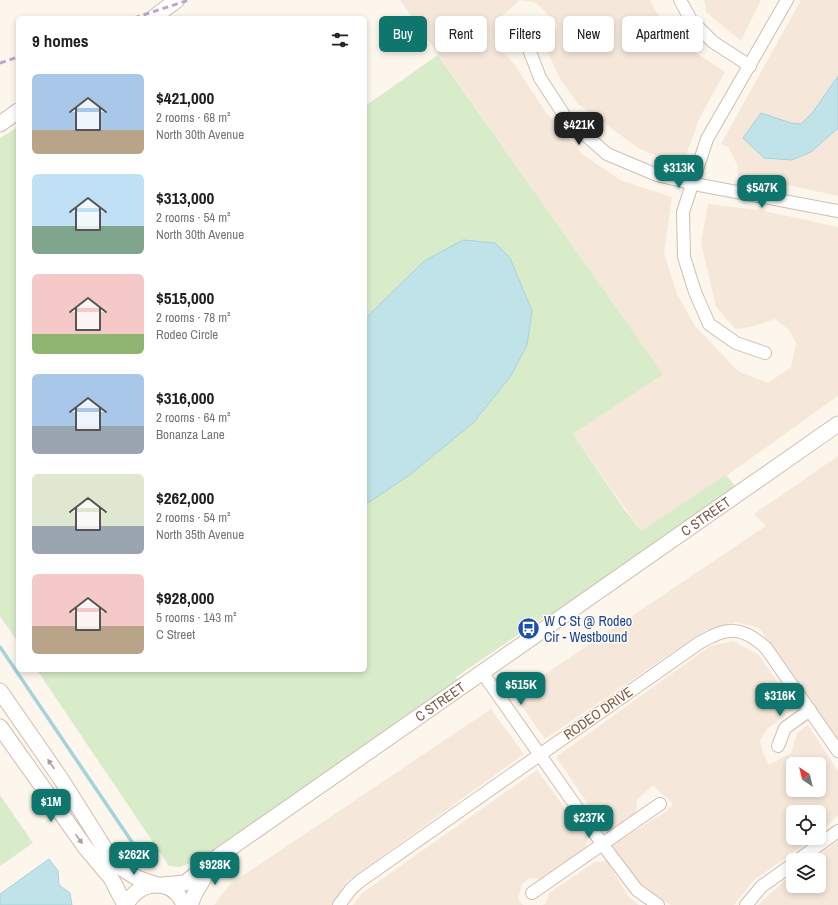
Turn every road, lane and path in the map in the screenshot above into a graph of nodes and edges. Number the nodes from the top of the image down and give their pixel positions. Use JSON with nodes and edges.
{"nodes":[{"id":1,"x":177,"y":0,"type":"edge"},
{"id":2,"x":680,"y":0,"type":"edge"},
{"id":3,"x":787,"y":0,"type":"edge"},
{"id":4,"x":156,"y":16,"type":"edge"},
{"id":5,"x":530,"y":52,"type":"edge"},
{"id":6,"x":750,"y":66,"type":"junction"},
{"id":7,"x":16,"y":113,"type":"edge"},
{"id":8,"x":0,"y":124,"type":"edge"},
{"id":9,"x":694,"y":184,"type":"junction"},
{"id":10,"x":838,"y":211,"type":"edge"},
{"id":11,"x":765,"y":354,"type":"dead end"},
{"id":12,"x":838,"y":424,"type":"edge"},
{"id":13,"x":482,"y":672,"type":"junction"},
{"id":14,"x":0,"y":691,"type":"edge"},
{"id":15,"x":810,"y":710,"type":"junction"},
{"id":16,"x":0,"y":727,"type":"edge"},
{"id":17,"x":778,"y":746,"type":"dead end"},
{"id":18,"x":838,"y":751,"type":"edge"},
{"id":19,"x":540,"y":754,"type":"junction"},
{"id":20,"x":660,"y":804,"type":"dead end"},
{"id":21,"x":838,"y":831,"type":"edge"},
{"id":22,"x":603,"y":845,"type":"junction"},
{"id":23,"x":808,"y":853,"type":"edge"},
{"id":24,"x":219,"y":856,"type":"junction"},
{"id":25,"x":786,"y":869,"type":"edge"},
{"id":26,"x":160,"y":885,"type":"junction"},
{"id":27,"x":532,"y":893,"type":"dead end"},
{"id":28,"x":126,"y":905,"type":"edge"},
{"id":29,"x":184,"y":905,"type":"edge"},
{"id":30,"x":190,"y":905,"type":"edge"},
{"id":31,"x":339,"y":905,"type":"edge"},
{"id":32,"x":658,"y":905,"type":"edge"},
{"id":33,"x":746,"y":905,"type":"edge"}],
"edges":[{"from":1,"to":4,"type":"street"},
{"from":2,"to":6,"type":"street"},
{"from":3,"to":6,"type":"street"},
{"from":5,"to":9,"type":"street"},
{"from":6,"to":9,"type":"street"},
{"from":7,"to":8,"type":"street"},
{"from":9,"to":10,"type":"street"},
{"from":9,"to":11,"type":"street"},
{"from":12,"to":13,"type":"street","name":"C STREET"},
{"from":13,"to":19,"type":"street"},
{"from":13,"to":24,"type":"street","name":"C STREET"},
{"from":26,"to":14,"type":"street","one_way":true},
{"from":15,"to":17,"type":"street"},
{"from":15,"to":18,"type":"street","name":"RODEO DRIVE"},
{"from":15,"to":19,"type":"street","name":"RODEO DRIVE"},
{"from":16,"to":28,"type":"street","one_way":true},
{"from":19,"to":22,"type":"street"},
{"from":19,"to":31,"type":"street","name":"RODEO DRIVE"},
{"from":20,"to":22,"type":"street"},
{"from":21,"to":23,"type":"street"},
{"from":22,"to":27,"type":"street"},
{"from":22,"to":32,"type":"street"},
{"from":24,"to":26,"type":"street","name":"C STREET"},
{"from":24,"to":30,"type":"street","name":"C STREET"},
{"from":25,"to":33,"type":"street"},
{"from":26,"to":28,"type":"street","name":"C STREET"},
{"from":26,"to":29,"type":"street"}]}
